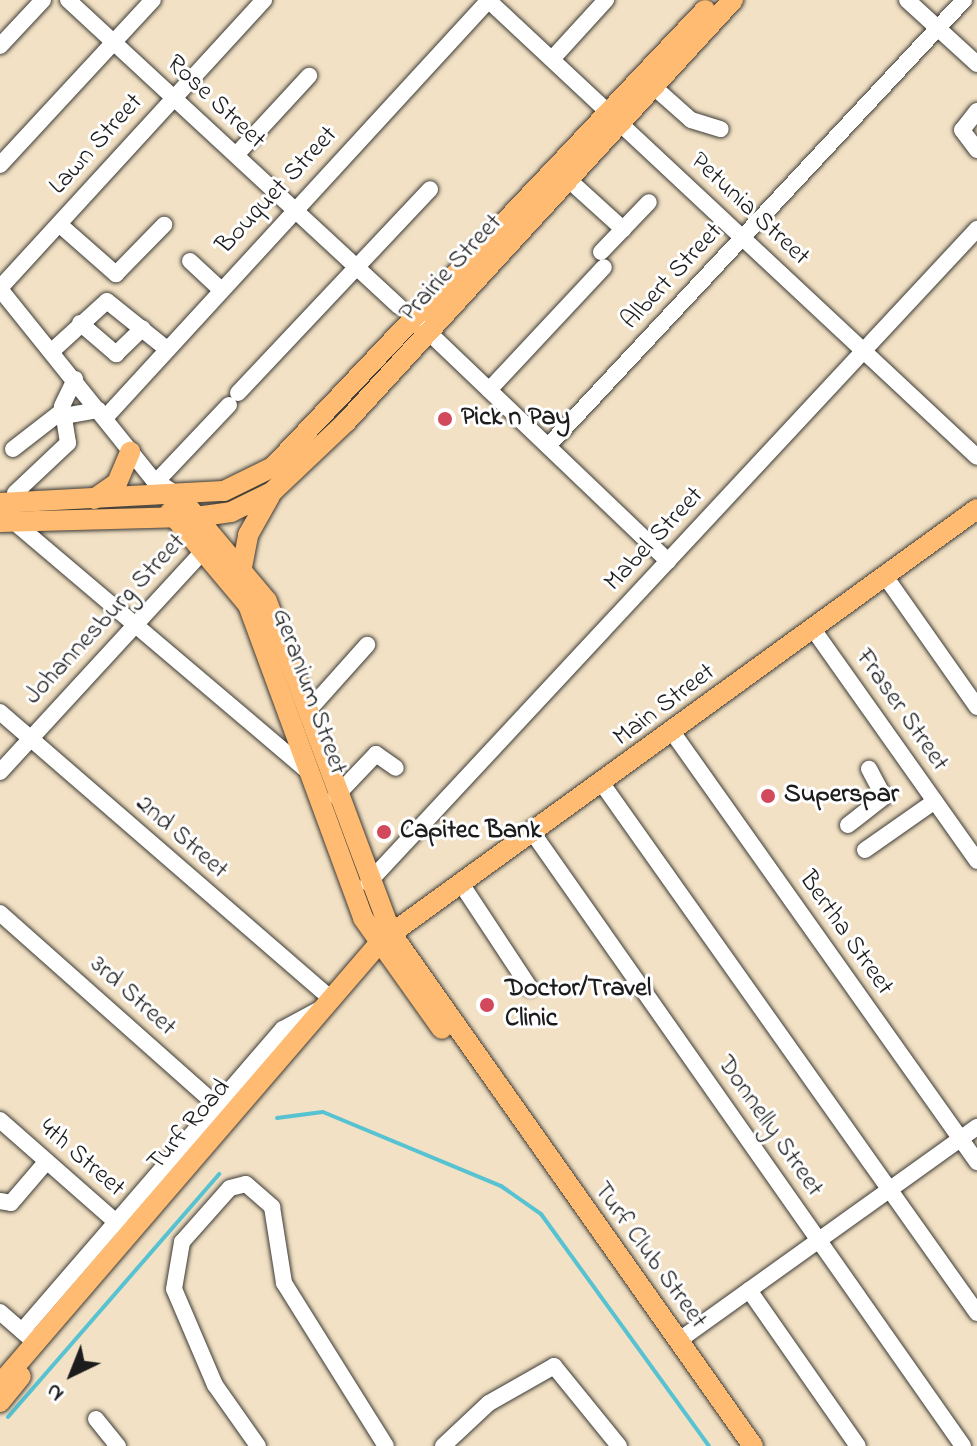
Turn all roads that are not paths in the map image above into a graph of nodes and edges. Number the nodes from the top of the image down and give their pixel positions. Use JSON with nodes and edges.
{"nodes":[{"id":1,"x":43,"y":0,"type":"edge"},
{"id":2,"x":68,"y":0,"type":"edge"},
{"id":3,"x":153,"y":0,"type":"edge"},
{"id":4,"x":264,"y":0,"type":"edge"},
{"id":5,"x":489,"y":0,"type":"edge"},
{"id":6,"x":606,"y":0,"type":"edge"},
{"id":7,"x":715,"y":0,"type":"edge"},
{"id":8,"x":733,"y":0,"type":"edge"},
{"id":9,"x":907,"y":0,"type":"edge"},
{"id":10,"x":964,"y":0,"type":"edge"},
{"id":11,"x":938,"y":28,"type":"junction"},
{"id":12,"x":115,"y":42,"type":"junction"},
{"id":13,"x":0,"y":46,"type":"edge"},
{"id":14,"x":553,"y":58,"type":"junction"},
{"id":15,"x":977,"y":64,"type":"edge"},
{"id":16,"x":309,"y":76,"type":"dead end"},
{"id":17,"x":655,"y":88,"type":"junction"},
{"id":18,"x":173,"y":97,"type":"junction"},
{"id":19,"x":977,"y":111,"type":"edge"},
{"id":20,"x":616,"y":119,"type":"junction"},
{"id":21,"x":721,"y":129,"type":"dead end"},
{"id":22,"x":977,"y":150,"type":"edge"},
{"id":23,"x":236,"y":155,"type":"junction"},
{"id":24,"x":0,"y":165,"type":"edge"},
{"id":25,"x":570,"y":181,"type":"junction"},
{"id":26,"x":430,"y":189,"type":"dead end"},
{"id":27,"x":649,"y":202,"type":"dead end"},
{"id":28,"x":294,"y":208,"type":"junction"},
{"id":29,"x":59,"y":224,"type":"junction"},
{"id":30,"x":164,"y":225,"type":"dead end"},
{"id":31,"x":623,"y":229,"type":"junction"},
{"id":32,"x":977,"y":229,"type":"edge"},
{"id":33,"x":743,"y":238,"type":"junction"},
{"id":34,"x":190,"y":261,"type":"dead end"},
{"id":35,"x":358,"y":267,"type":"junction"},
{"id":36,"x":0,"y":288,"type":"edge"},
{"id":37,"x":220,"y":289,"type":"junction"},
{"id":38,"x":399,"y":306,"type":"dead end"},
{"id":39,"x":80,"y":323,"type":"junction"},
{"id":40,"x":423,"y":327,"type":"junction"},
{"id":41,"x":143,"y":328,"type":"junction"},
{"id":42,"x":167,"y":349,"type":"junction"},
{"id":43,"x":866,"y":350,"type":"junction"},
{"id":44,"x":52,"y":351,"type":"junction"},
{"id":45,"x":75,"y":379,"type":"junction"},
{"id":46,"x":489,"y":390,"type":"junction"},
{"id":47,"x":63,"y":414,"type":"junction"},
{"id":48,"x":102,"y":414,"type":"junction"},
{"id":49,"x":548,"y":446,"type":"junction"},
{"id":50,"x":13,"y":449,"type":"dead end"},
{"id":51,"x":130,"y":452,"type":"junction"},
{"id":52,"x":977,"y":457,"type":"edge"},
{"id":53,"x":0,"y":482,"type":"edge"},
{"id":54,"x":161,"y":488,"type":"junction"},
{"id":55,"x":272,"y":492,"type":"junction"},
{"id":56,"x":90,"y":500,"type":"junction"},
{"id":57,"x":9,"y":509,"type":"edge"},
{"id":58,"x":975,"y":515,"type":"edge"},
{"id":59,"x":174,"y":517,"type":"junction"},
{"id":60,"x":196,"y":517,"type":"junction"},
{"id":61,"x":210,"y":544,"type":"junction"},
{"id":62,"x":668,"y":561,"type":"junction"},
{"id":63,"x":242,"y":567,"type":"junction"},
{"id":64,"x":885,"y":576,"type":"junction"},
{"id":65,"x":132,"y":623,"type":"junction"},
{"id":66,"x":813,"y":629,"type":"junction"},
{"id":67,"x":367,"y":645,"type":"dead end"},
{"id":68,"x":977,"y":707,"type":"edge"},
{"id":69,"x":308,"y":711,"type":"junction"},
{"id":70,"x":0,"y":712,"type":"edge"},
{"id":71,"x":673,"y":733,"type":"junction"},
{"id":72,"x":29,"y":738,"type":"junction"},
{"id":73,"x":396,"y":768,"type":"dead end"},
{"id":74,"x":869,"y":769,"type":"dead end"},
{"id":75,"x":0,"y":772,"type":"edge"},
{"id":76,"x":309,"y":772,"type":"junction"},
{"id":77,"x":603,"y":785,"type":"junction"},
{"id":78,"x":336,"y":796,"type":"junction"},
{"id":79,"x":935,"y":801,"type":"junction"},
{"id":80,"x":848,"y":825,"type":"dead end"},
{"id":81,"x":535,"y":836,"type":"junction"},
{"id":82,"x":865,"y":850,"type":"dead end"},
{"id":83,"x":977,"y":861,"type":"edge"},
{"id":84,"x":368,"y":883,"type":"junction"},
{"id":85,"x":462,"y":885,"type":"junction"},
{"id":86,"x":0,"y":913,"type":"edge"},
{"id":87,"x":383,"y":940,"type":"junction"},
{"id":88,"x":530,"y":988,"type":"dead end"},
{"id":89,"x":326,"y":1004,"type":"junction"},
{"id":90,"x":224,"y":1113,"type":"junction"},
{"id":91,"x":0,"y":1120,"type":"edge"},
{"id":92,"x":977,"y":1127,"type":"edge"},
{"id":93,"x":960,"y":1139,"type":"junction"},
{"id":94,"x":47,"y":1161,"type":"junction"},
{"id":95,"x":977,"y":1162,"type":"edge"},
{"id":96,"x":890,"y":1190,"type":"junction"},
{"id":97,"x":0,"y":1201,"type":"edge"},
{"id":98,"x":123,"y":1228,"type":"junction"},
{"id":99,"x":821,"y":1241,"type":"junction"},
{"id":100,"x":749,"y":1290,"type":"junction"},
{"id":101,"x":0,"y":1312,"type":"edge"},
{"id":102,"x":977,"y":1313,"type":"edge"},
{"id":103,"x":22,"y":1331,"type":"junction"},
{"id":104,"x":678,"y":1341,"type":"junction"},
{"id":105,"x":39,"y":1346,"type":"junction"},
{"id":106,"x":6,"y":1382,"type":"edge"},
{"id":107,"x":0,"y":1402,"type":"edge"},
{"id":108,"x":96,"y":1419,"type":"dead end"},
{"id":109,"x":118,"y":1446,"type":"edge"},
{"id":110,"x":258,"y":1446,"type":"edge"},
{"id":111,"x":386,"y":1446,"type":"edge"},
{"id":112,"x":443,"y":1446,"type":"edge"},
{"id":113,"x":619,"y":1446,"type":"edge"},
{"id":114,"x":753,"y":1446,"type":"edge"},
{"id":115,"x":858,"y":1446,"type":"edge"},
{"id":116,"x":963,"y":1446,"type":"edge"}],
"edges":[{"from":1,"to":13,"type":"street"},
{"from":2,"to":12,"type":"street","name":"Rose Street"},
{"from":3,"to":12,"type":"street"},
{"from":4,"to":18,"type":"street","name":"Lawn Street"},
{"from":5,"to":14,"type":"street","name":"Petunia Street"},
{"from":5,"to":28,"type":"street","name":"Bouquet Street"},
{"from":6,"to":14,"type":"street"},
{"from":7,"to":20,"type":"main road","name":"Prairie Street"},
{"from":8,"to":17,"type":"main road","name":"Prairie Street"},
{"from":9,"to":11,"type":"street"},
{"from":10,"to":11,"type":"street","name":"Albert Street"},
{"from":11,"to":15,"type":"street"},
{"from":11,"to":33,"type":"street","name":"Albert Street"},
{"from":12,"to":18,"type":"street","name":"Rose Street"},
{"from":12,"to":24,"type":"street"},
{"from":14,"to":20,"type":"street","name":"Petunia Street"},
{"from":16,"to":23,"type":"street"},
{"from":17,"to":20,"type":"main road","name":"Prairie Street"},
{"from":17,"to":21,"type":"street"},
{"from":18,"to":23,"type":"street","name":"Rose Street"},
{"from":18,"to":29,"type":"street","name":"Lawn Street"},
{"from":19,"to":22,"type":"street"},
{"from":20,"to":25,"type":"main road","name":"Prairie Street"},
{"from":20,"to":33,"type":"street","name":"Petunia Street"},
{"from":20,"to":40,"type":"main road","name":"Prairie Street"},
{"from":23,"to":28,"type":"street","name":"Rose Street"},
{"from":25,"to":31,"type":"street"},
{"from":25,"to":40,"type":"main road","name":"Prairie Street"},
{"from":26,"to":35,"type":"street"},
{"from":27,"to":31,"type":"street"},
{"from":28,"to":35,"type":"street","name":"Rose Street"},
{"from":28,"to":37,"type":"street","name":"Bouquet Street"},
{"from":29,"to":30,"type":"street"},
{"from":29,"to":36,"type":"street","name":"Lawn Street"},
{"from":31,"to":46,"type":"street"},
{"from":32,"to":43,"type":"street","name":"Mabel Street"},
{"from":33,"to":43,"type":"street","name":"Petunia Street"},
{"from":33,"to":49,"type":"street","name":"Albert Street"},
{"from":34,"to":37,"type":"street"},
{"from":35,"to":38,"type":"street","name":"Rose Street"},
{"from":35,"to":54,"type":"street"},
{"from":36,"to":44,"type":"street","name":"Geranium Street"},
{"from":37,"to":42,"type":"street","name":"Bouquet Street"},
{"from":39,"to":41,"type":"street"},
{"from":39,"to":41,"type":"street"},
{"from":39,"to":44,"type":"street"},
{"from":40,"to":46,"type":"street"},
{"from":40,"to":54,"type":"main road","name":"Prairie Street"},
{"from":40,"to":55,"type":"main road","name":"Prairie Street"},
{"from":41,"to":42,"type":"street"},
{"from":42,"to":48,"type":"street","name":"Bouquet Street"},
{"from":43,"to":52,"type":"street","name":"Petunia Street"},
{"from":43,"to":62,"type":"street","name":"Mabel Street"},
{"from":44,"to":45,"type":"street","name":"Geranium Street"},
{"from":45,"to":47,"type":"street"},
{"from":45,"to":48,"type":"street","name":"Geranium Street"},
{"from":46,"to":49,"type":"street"},
{"from":47,"to":48,"type":"street"},
{"from":47,"to":50,"type":"street"},
{"from":47,"to":57,"type":"street"},
{"from":48,"to":51,"type":"street","name":"Geranium Street"},
{"from":49,"to":62,"type":"street"},
{"from":51,"to":54,"type":"street","name":"Geranium Street"},
{"from":51,"to":56,"type":"main road"},
{"from":53,"to":57,"type":"street"},
{"from":54,"to":56,"type":"main road","name":"Prairie Street"},
{"from":54,"to":59,"type":"main road","name":"Geranium Street"},
{"from":54,"to":60,"type":"main road","name":"Geranium Street"},
{"from":55,"to":60,"type":"main road","name":"Prairie Street"},
{"from":55,"to":63,"type":"main road"},
{"from":56,"to":57,"type":"main road","name":"Prairie Street"},
{"from":57,"to":59,"type":"main road","name":"Prairie Street"},
{"from":57,"to":65,"type":"street"},
{"from":58,"to":64,"type":"main road","name":"Main Street"},
{"from":59,"to":60,"type":"main road","name":"Prairie Street"},
{"from":59,"to":61,"type":"main road","name":"Geranium Street"},
{"from":60,"to":61,"type":"main road","name":"Geranium Street"},
{"from":61,"to":63,"type":"main road","name":"Geranium Street"},
{"from":61,"to":65,"type":"street","name":"Johannesburg Street"},
{"from":61,"to":76,"type":"main road","name":"Geranium Street"},
{"from":62,"to":84,"type":"street","name":"Mabel Street"},
{"from":63,"to":69,"type":"main road","name":"Geranium Street"},
{"from":64,"to":66,"type":"main road","name":"Main Street"},
{"from":64,"to":68,"type":"street"},
{"from":65,"to":72,"type":"street","name":"Johannesburg Street"},
{"from":65,"to":76,"type":"street"},
{"from":66,"to":71,"type":"main road","name":"Main Street"},
{"from":66,"to":79,"type":"street","name":"Fraser Street"},
{"from":67,"to":69,"type":"street"},
{"from":69,"to":78,"type":"main road","name":"Geranium Street"},
{"from":70,"to":72,"type":"street","name":"2nd Street"},
{"from":71,"to":77,"type":"main road","name":"Main Street"},
{"from":71,"to":93,"type":"street","name":"Bertha Street"},
{"from":72,"to":75,"type":"street","name":"Johannesburg Street"},
{"from":72,"to":89,"type":"street","name":"2nd Street"},
{"from":73,"to":78,"type":"street"},
{"from":74,"to":80,"type":"street"},
{"from":76,"to":87,"type":"main road","name":"Geranium Street"},
{"from":77,"to":81,"type":"main road","name":"Main Street"},
{"from":77,"to":96,"type":"street"},
{"from":78,"to":84,"type":"main road","name":"Geranium Street"},
{"from":79,"to":82,"type":"street"},
{"from":79,"to":83,"type":"street","name":"Fraser Street"},
{"from":81,"to":85,"type":"main road","name":"Main Street"},
{"from":81,"to":99,"type":"street","name":"Donnelly Street"},
{"from":84,"to":87,"type":"main road","name":"Geranium Street"},
{"from":85,"to":87,"type":"main road","name":"Main Street"},
{"from":85,"to":88,"type":"street"},
{"from":86,"to":90,"type":"street","name":"3rd Street"},
{"from":87,"to":89,"type":"main road","name":"Turf Road"},
{"from":87,"to":104,"type":"main road","name":"Turf Club Street"},
{"from":89,"to":90,"type":"main road","name":"Turf Road"},
{"from":90,"to":98,"type":"main road","name":"Turf Road"},
{"from":91,"to":94,"type":"street","name":"4th Street"},
{"from":92,"to":93,"type":"street"},
{"from":93,"to":95,"type":"street","name":"Bertha Street"},
{"from":93,"to":96,"type":"street"},
{"from":94,"to":97,"type":"street"},
{"from":94,"to":98,"type":"street","name":"4th Street"},
{"from":96,"to":99,"type":"street"},
{"from":96,"to":102,"type":"street"},
{"from":98,"to":103,"type":"street"},
{"from":98,"to":105,"type":"main road","name":"Turf Road"},
{"from":99,"to":100,"type":"street"},
{"from":99,"to":116,"type":"street","name":"Donnelly Street"},
{"from":100,"to":104,"type":"street"},
{"from":100,"to":115,"type":"street"},
{"from":101,"to":103,"type":"street"},
{"from":103,"to":105,"type":"street"},
{"from":104,"to":114,"type":"main road","name":"Turf Club Street"},
{"from":105,"to":106,"type":"main road","name":"Turf Road"},
{"from":106,"to":107,"type":"main road","name":"Turf Road"},
{"from":108,"to":109,"type":"street"},
{"from":110,"to":111,"type":"street"},
{"from":112,"to":113,"type":"street"}]}
